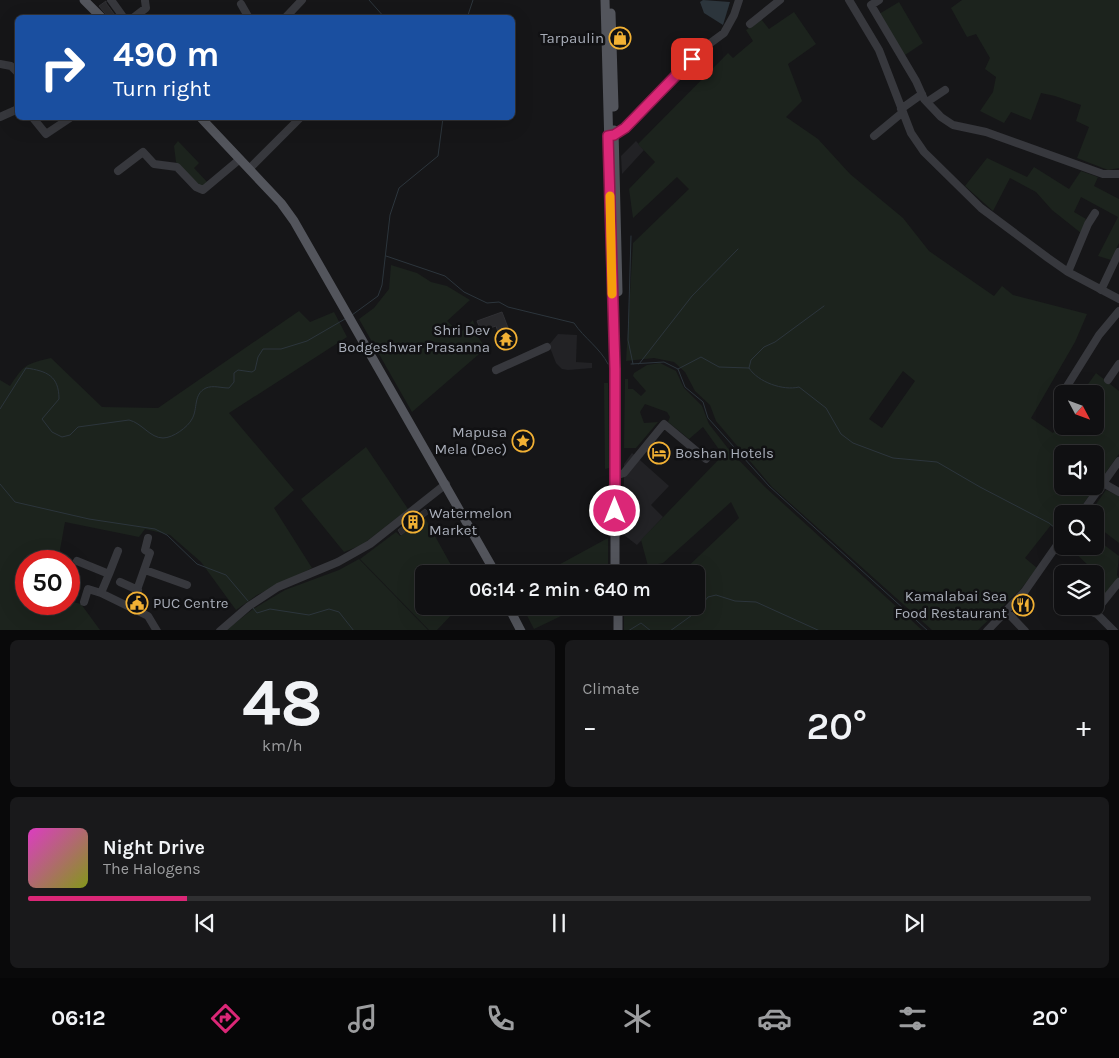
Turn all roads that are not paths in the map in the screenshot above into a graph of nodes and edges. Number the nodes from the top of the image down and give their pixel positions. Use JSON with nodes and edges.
{"nodes":[{"id":1,"x":84,"y":0,"type":"edge"},
{"id":2,"x":111,"y":0,"type":"edge"},
{"id":3,"x":302,"y":0,"type":"edge"},
{"id":4,"x":604,"y":0,"type":"edge"},
{"id":5,"x":610,"y":0,"type":"edge"},
{"id":6,"x":739,"y":0,"type":"edge"},
{"id":7,"x":780,"y":0,"type":"edge"},
{"id":8,"x":850,"y":0,"type":"edge"},
{"id":9,"x":879,"y":0,"type":"edge"},
{"id":10,"x":145,"y":1,"type":"dead end"},
{"id":11,"x":241,"y":4,"type":"dead end"},
{"id":12,"x":99,"y":15,"type":"edge"},
{"id":13,"x":122,"y":15,"type":"edge"},
{"id":14,"x":137,"y":15,"type":"edge"},
{"id":15,"x":246,"y":15,"type":"edge"},
{"id":16,"x":288,"y":15,"type":"edge"},
{"id":17,"x":750,"y":24,"type":"dead end"},
{"id":18,"x":0,"y":64,"type":"edge"},
{"id":19,"x":15,"y":70,"type":"edge"},
{"id":20,"x":945,"y":90,"type":"dead end"},
{"id":21,"x":922,"y":94,"type":"junction"},
{"id":22,"x":927,"y":102,"type":"junction"},
{"id":23,"x":15,"y":110,"type":"edge"},
{"id":24,"x":902,"y":110,"type":"junction"},
{"id":25,"x":0,"y":117,"type":"edge"},
{"id":26,"x":35,"y":120,"type":"edge"},
{"id":27,"x":67,"y":120,"type":"edge"},
{"id":28,"x":203,"y":120,"type":"edge"},
{"id":29,"x":298,"y":120,"type":"edge"},
{"id":30,"x":611,"y":135,"type":"junction"},
{"id":31,"x":874,"y":136,"type":"dead end"},
{"id":32,"x":240,"y":159,"type":"junction"},
{"id":33,"x":249,"y":169,"type":"junction"},
{"id":34,"x":118,"y":171,"type":"dead end"},
{"id":35,"x":1119,"y":174,"type":"edge"},
{"id":36,"x":1095,"y":213,"type":"dead end"},
{"id":37,"x":1119,"y":252,"type":"edge"},
{"id":38,"x":1068,"y":272,"type":"junction"},
{"id":39,"x":1101,"y":290,"type":"junction"},
{"id":40,"x":1119,"y":299,"type":"edge"},
{"id":41,"x":1119,"y":311,"type":"edge"},
{"id":42,"x":547,"y":347,"type":"dead end"},
{"id":43,"x":1119,"y":364,"type":"edge"},
{"id":44,"x":496,"y":370,"type":"dead end"},
{"id":45,"x":1108,"y":380,"type":"dead end"},
{"id":46,"x":1068,"y":385,"type":"edge"},
{"id":47,"x":706,"y":459,"type":"dead end"},
{"id":48,"x":1119,"y":462,"type":"edge"},
{"id":49,"x":617,"y":476,"type":"junction"},
{"id":50,"x":1104,"y":482,"type":"edge"},
{"id":51,"x":1104,"y":484,"type":"edge"},
{"id":52,"x":443,"y":485,"type":"junction"},
{"id":53,"x":1119,"y":492,"type":"edge"},
{"id":54,"x":148,"y":538,"type":"dead end"},
{"id":55,"x":1054,"y":549,"type":"edge"},
{"id":56,"x":118,"y":551,"type":"dead end"},
{"id":57,"x":80,"y":562,"type":"edge"},
{"id":58,"x":484,"y":565,"type":"edge"},
{"id":59,"x":491,"y":565,"type":"edge"},
{"id":60,"x":615,"y":565,"type":"edge"},
{"id":61,"x":618,"y":565,"type":"edge"},
{"id":62,"x":145,"y":570,"type":"junction"},
{"id":63,"x":109,"y":574,"type":"junction"},
{"id":64,"x":120,"y":582,"type":"dead end"},
{"id":65,"x":1119,"y":582,"type":"edge"},
{"id":66,"x":187,"y":585,"type":"dead end"},
{"id":67,"x":138,"y":590,"type":"junction"},
{"id":68,"x":101,"y":593,"type":"junction"},
{"id":69,"x":1104,"y":597,"type":"edge"},
{"id":70,"x":84,"y":602,"type":"dead end"},
{"id":71,"x":131,"y":607,"type":"junction"},
{"id":72,"x":1006,"y":611,"type":"junction"},
{"id":73,"x":513,"y":615,"type":"edge"},
{"id":74,"x":519,"y":615,"type":"edge"},
{"id":75,"x":616,"y":615,"type":"edge"},
{"id":76,"x":1098,"y":615,"type":"edge"},
{"id":77,"x":157,"y":630,"type":"edge"},
{"id":78,"x":220,"y":630,"type":"edge"},
{"id":79,"x":521,"y":630,"type":"edge"},
{"id":80,"x":528,"y":630,"type":"edge"},
{"id":81,"x":616,"y":630,"type":"edge"},
{"id":82,"x":987,"y":630,"type":"edge"},
{"id":83,"x":1025,"y":630,"type":"edge"},
{"id":84,"x":1114,"y":630,"type":"edge"}],
"edges":[{"from":1,"to":12,"type":"main road"},
{"from":2,"to":13,"type":"street"},
{"from":3,"to":16,"type":"street"},
{"from":4,"to":30,"type":"main road"},
{"from":5,"to":30,"type":"main road"},
{"from":6,"to":30,"type":"street"},
{"from":7,"to":17,"type":"street"},
{"from":8,"to":24,"type":"street"},
{"from":9,"to":21,"type":"street"},
{"from":10,"to":14,"type":"street"},
{"from":11,"to":15,"type":"street"},
{"from":18,"to":19,"type":"street"},
{"from":20,"to":22,"type":"street"},
{"from":21,"to":22,"type":"street"},
{"from":21,"to":24,"type":"street"},
{"from":22,"to":35,"type":"street"},
{"from":23,"to":25,"type":"street"},
{"from":24,"to":31,"type":"street"},
{"from":24,"to":38,"type":"street"},
{"from":26,"to":27,"type":"street"},
{"from":28,"to":32,"type":"main road"},
{"from":29,"to":33,"type":"street"},
{"from":30,"to":49,"type":"main road"},
{"from":32,"to":33,"type":"main road"},
{"from":32,"to":34,"type":"street"},
{"from":33,"to":52,"type":"main road"},
{"from":36,"to":38,"type":"street"},
{"from":37,"to":39,"type":"street"},
{"from":38,"to":39,"type":"street"},
{"from":39,"to":40,"type":"street"},
{"from":41,"to":46,"type":"street"},
{"from":42,"to":44,"type":"street"},
{"from":43,"to":45,"type":"street"},
{"from":47,"to":49,"type":"street"},
{"from":48,"to":50,"type":"street"},
{"from":49,"to":60,"type":"main road"},
{"from":49,"to":61,"type":"main road"},
{"from":51,"to":53,"type":"street"},
{"from":52,"to":58,"type":"main road"},
{"from":52,"to":59,"type":"main road"},
{"from":52,"to":78,"type":"street"},
{"from":54,"to":62,"type":"street"},
{"from":55,"to":72,"type":"street"},
{"from":56,"to":63,"type":"street"},
{"from":57,"to":63,"type":"street"},
{"from":62,"to":66,"type":"street"},
{"from":62,"to":67,"type":"street"},
{"from":63,"to":68,"type":"street"},
{"from":64,"to":67,"type":"street"},
{"from":65,"to":69,"type":"street"},
{"from":67,"to":71,"type":"street"},
{"from":68,"to":70,"type":"street"},
{"from":68,"to":71,"type":"street"},
{"from":71,"to":77,"type":"street"},
{"from":72,"to":82,"type":"street"},
{"from":72,"to":83,"type":"street"},
{"from":73,"to":79,"type":"main road"},
{"from":74,"to":80,"type":"main road"},
{"from":75,"to":81,"type":"main road"},
{"from":76,"to":84,"type":"street"}]}
